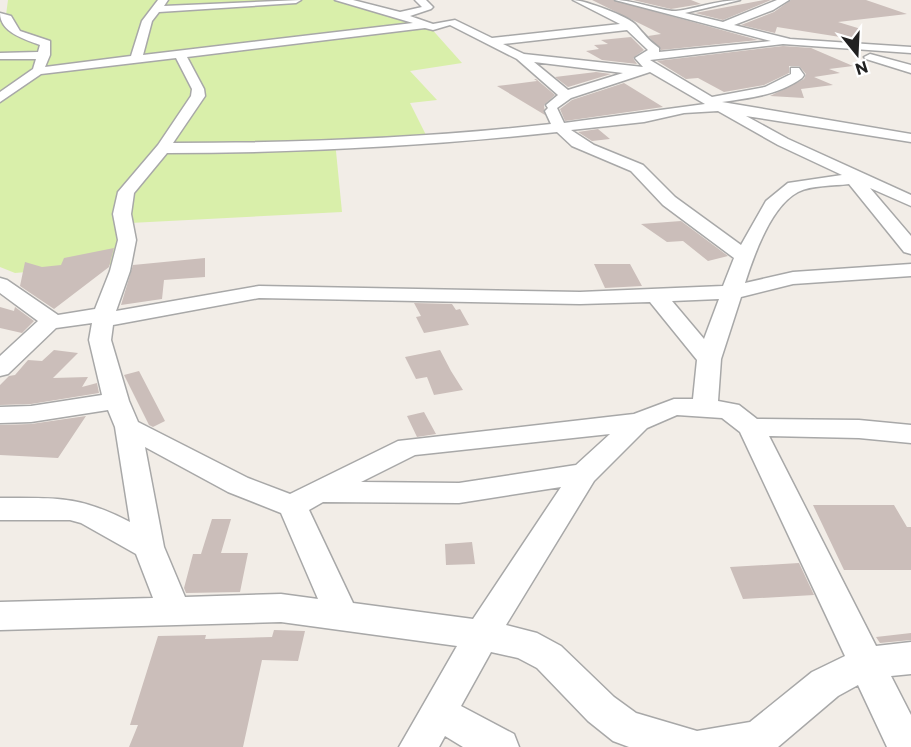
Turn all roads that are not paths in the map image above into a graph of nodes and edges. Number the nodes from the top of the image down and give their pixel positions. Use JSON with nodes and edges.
{"nodes":[{"id":1,"x":163,"y":0,"type":"edge"},
{"id":2,"x":296,"y":0,"type":"edge"},
{"id":3,"x":340,"y":0,"type":"edge"},
{"id":4,"x":578,"y":0,"type":"edge"},
{"id":5,"x":620,"y":0,"type":"edge"},
{"id":6,"x":735,"y":0,"type":"edge"},
{"id":7,"x":784,"y":0,"type":"edge"},
{"id":8,"x":423,"y":5,"type":"edge"},
{"id":9,"x":770,"y":8,"type":"junction"},
{"id":10,"x":155,"y":9,"type":"junction"},
{"id":11,"x":676,"y":13,"type":"junction"},
{"id":12,"x":401,"y":15,"type":"junction"},
{"id":13,"x":0,"y":16,"type":"edge"},
{"id":14,"x":451,"y":22,"type":"junction"},
{"id":15,"x":424,"y":25,"type":"junction"},
{"id":16,"x":725,"y":25,"type":"junction"},
{"id":17,"x":630,"y":27,"type":"junction"},
{"id":18,"x":757,"y":33,"type":"junction"},
{"id":19,"x":487,"y":42,"type":"junction"},
{"id":20,"x":790,"y":42,"type":"junction"},
{"id":21,"x":660,"y":43,"type":"junction"},
{"id":22,"x":830,"y":45,"type":"junction"},
{"id":23,"x":699,"y":50,"type":"junction"},
{"id":24,"x":911,"y":50,"type":"edge"},
{"id":25,"x":607,"y":54,"type":"dead end"},
{"id":26,"x":44,"y":55,"type":"junction"},
{"id":27,"x":180,"y":55,"type":"junction"},
{"id":28,"x":0,"y":56,"type":"edge"},
{"id":29,"x":521,"y":57,"type":"junction"},
{"id":30,"x":136,"y":59,"type":"junction"},
{"id":31,"x":560,"y":59,"type":"junction"},
{"id":32,"x":641,"y":62,"type":"junction"},
{"id":33,"x":911,"y":69,"type":"edge"},
{"id":34,"x":38,"y":71,"type":"junction"},
{"id":35,"x":795,"y":71,"type":"dead end"},
{"id":36,"x":566,"y":95,"type":"junction"},
{"id":37,"x":0,"y":98,"type":"edge"},
{"id":38,"x":712,"y":104,"type":"junction"},
{"id":39,"x":505,"y":119,"type":"dead end"},
{"id":40,"x":559,"y":127,"type":"junction"},
{"id":41,"x":439,"y":138,"type":"junction"},
{"id":42,"x":911,"y":138,"type":"edge"},
{"id":43,"x":163,"y":148,"type":"junction"},
{"id":44,"x":849,"y":174,"type":"junction"},
{"id":45,"x":911,"y":201,"type":"edge"},
{"id":46,"x":911,"y":248,"type":"edge"},
{"id":47,"x":744,"y":256,"type":"junction"},
{"id":48,"x":911,"y":270,"type":"edge"},
{"id":49,"x":0,"y":284,"type":"edge"},
{"id":50,"x":734,"y":292,"type":"junction"},
{"id":51,"x":656,"y":296,"type":"junction"},
{"id":52,"x":104,"y":317,"type":"junction"},
{"id":53,"x":49,"y":323,"type":"junction"},
{"id":54,"x":11,"y":347,"type":"edge"},
{"id":55,"x":709,"y":359,"type":"junction"},
{"id":56,"x":0,"y":369,"type":"edge"},
{"id":57,"x":116,"y":401,"type":"junction"},
{"id":58,"x":705,"y":407,"type":"junction"},
{"id":59,"x":0,"y":415,"type":"edge"},
{"id":60,"x":638,"y":423,"type":"junction"},
{"id":61,"x":128,"y":426,"type":"junction"},
{"id":62,"x":751,"y":427,"type":"junction"},
{"id":63,"x":911,"y":434,"type":"edge"},
{"id":64,"x":584,"y":474,"type":"junction"},
{"id":65,"x":304,"y":499,"type":"junction"},
{"id":66,"x":0,"y":509,"type":"edge"},
{"id":67,"x":149,"y":547,"type":"junction"},
{"id":68,"x":174,"y":610,"type":"junction"},
{"id":69,"x":0,"y":616,"type":"edge"},
{"id":70,"x":343,"y":617,"type":"junction"},
{"id":71,"x":482,"y":635,"type":"junction"},
{"id":72,"x":911,"y":658,"type":"edge"},
{"id":73,"x":865,"y":663,"type":"junction"},
{"id":74,"x":437,"y":712,"type":"junction"},
{"id":75,"x":770,"y":743,"type":"edge"},
{"id":76,"x":418,"y":747,"type":"edge"},
{"id":77,"x":500,"y":747,"type":"edge"},
{"id":78,"x":691,"y":747,"type":"edge"},
{"id":79,"x":703,"y":747,"type":"edge"},
{"id":80,"x":907,"y":747,"type":"edge"}],
"edges":[{"from":1,"to":10,"type":"street"},
{"from":2,"to":10,"type":"street"},
{"from":3,"to":12,"type":"street"},
{"from":4,"to":17,"type":"street"},
{"from":5,"to":11,"type":"street"},
{"from":6,"to":11,"type":"street"},
{"from":7,"to":9,"type":"street"},
{"from":8,"to":12,"type":"street"},
{"from":8,"to":14,"type":"street"},
{"from":9,"to":16,"type":"street"},
{"from":9,"to":18,"type":"street"},
{"from":10,"to":30,"type":"street"},
{"from":11,"to":16,"type":"street"},
{"from":11,"to":17,"type":"street"},
{"from":12,"to":15,"type":"street"},
{"from":13,"to":26,"type":"street"},
{"from":14,"to":15,"type":"street"},
{"from":14,"to":19,"type":"street"},
{"from":15,"to":27,"type":"street"},
{"from":16,"to":18,"type":"street"},
{"from":17,"to":19,"type":"street"},
{"from":17,"to":21,"type":"street"},
{"from":18,"to":20,"type":"street"},
{"from":19,"to":29,"type":"street"},
{"from":20,"to":22,"type":"street"},
{"from":20,"to":23,"type":"street"},
{"from":21,"to":23,"type":"street"},
{"from":21,"to":32,"type":"street"},
{"from":22,"to":24,"type":"street"},
{"from":22,"to":33,"type":"street"},
{"from":23,"to":32,"type":"street"},
{"from":25,"to":31,"type":"street"},
{"from":26,"to":28,"type":"street"},
{"from":26,"to":34,"type":"street"},
{"from":27,"to":30,"type":"street"},
{"from":27,"to":43,"type":"street"},
{"from":29,"to":31,"type":"street"},
{"from":29,"to":36,"type":"street"},
{"from":30,"to":34,"type":"street"},
{"from":31,"to":32,"type":"street"},
{"from":32,"to":36,"type":"street"},
{"from":32,"to":38,"type":"street"},
{"from":34,"to":37,"type":"street"},
{"from":35,"to":38,"type":"street"},
{"from":36,"to":40,"type":"street"},
{"from":38,"to":40,"type":"street"},
{"from":38,"to":42,"type":"street"},
{"from":38,"to":44,"type":"street"},
{"from":39,"to":41,"type":"street"},
{"from":40,"to":41,"type":"street"},
{"from":40,"to":47,"type":"street"},
{"from":41,"to":43,"type":"street"},
{"from":43,"to":52,"type":"street"},
{"from":44,"to":45,"type":"street"},
{"from":44,"to":46,"type":"street"},
{"from":44,"to":47,"type":"street"},
{"from":47,"to":50,"type":"street"},
{"from":48,"to":50,"type":"street"},
{"from":49,"to":53,"type":"street"},
{"from":50,"to":51,"type":"street"},
{"from":50,"to":55,"type":"street"},
{"from":51,"to":52,"type":"street"},
{"from":51,"to":55,"type":"street"},
{"from":52,"to":53,"type":"street"},
{"from":52,"to":57,"type":"street"},
{"from":53,"to":54,"type":"street"},
{"from":54,"to":56,"type":"street"},
{"from":55,"to":58,"type":"street"},
{"from":57,"to":59,"type":"street"},
{"from":57,"to":61,"type":"street"},
{"from":58,"to":60,"type":"street"},
{"from":58,"to":62,"type":"street"},
{"from":60,"to":64,"type":"street"},
{"from":60,"to":65,"type":"street"},
{"from":61,"to":65,"type":"street"},
{"from":61,"to":67,"type":"street"},
{"from":62,"to":63,"type":"street"},
{"from":62,"to":73,"type":"street"},
{"from":64,"to":65,"type":"street"},
{"from":64,"to":71,"type":"street"},
{"from":65,"to":70,"type":"street"},
{"from":66,"to":67,"type":"street"},
{"from":67,"to":68,"type":"street"},
{"from":68,"to":69,"type":"street"},
{"from":68,"to":70,"type":"street"},
{"from":70,"to":71,"type":"street"},
{"from":71,"to":74,"type":"street"},
{"from":71,"to":78,"type":"street"},
{"from":72,"to":73,"type":"street"},
{"from":73,"to":75,"type":"street"},
{"from":73,"to":80,"type":"street"},
{"from":74,"to":76,"type":"street"},
{"from":74,"to":77,"type":"street"},
{"from":75,"to":79,"type":"street"}]}
